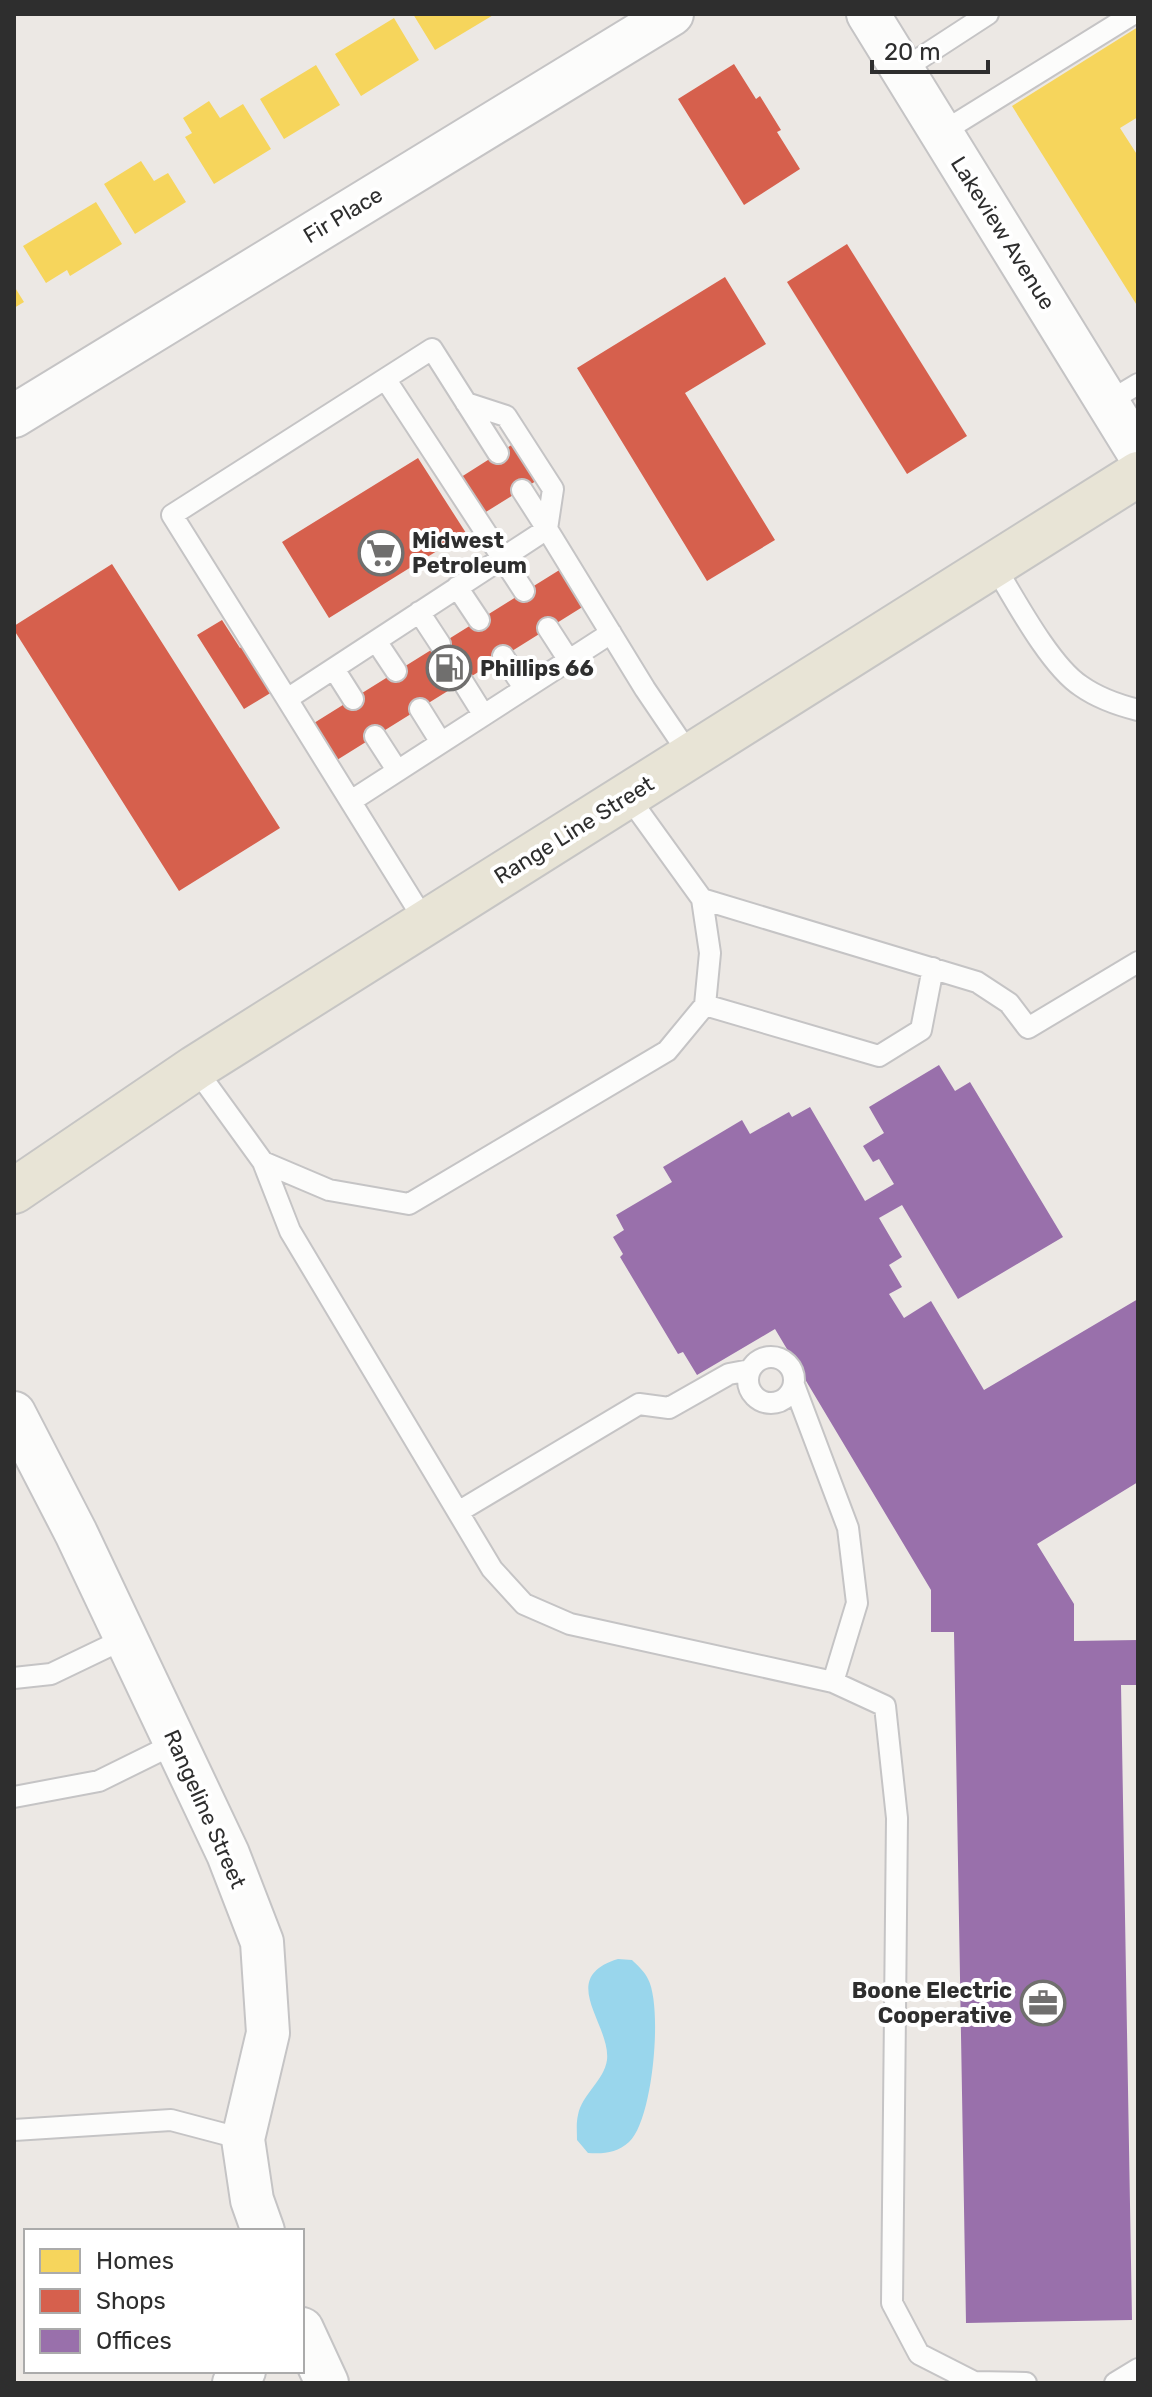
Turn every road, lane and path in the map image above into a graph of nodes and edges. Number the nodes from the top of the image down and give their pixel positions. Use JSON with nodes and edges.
{"nodes":[{"id":1,"x":672,"y":14,"type":"edge"},
{"id":2,"x":868,"y":14,"type":"edge"},
{"id":3,"x":988,"y":14,"type":"edge"},
{"id":4,"x":1133,"y":14,"type":"edge"},
{"id":5,"x":902,"y":70,"type":"junction"},
{"id":6,"x":941,"y":133,"type":"junction"},
{"id":7,"x":386,"y":380,"type":"junction"},
{"id":8,"x":1123,"y":393,"type":"edge"},
{"id":9,"x":466,"y":403,"type":"junction"},
{"id":10,"x":14,"y":416,"type":"edge"},
{"id":11,"x":1138,"y":452,"type":"edge"},
{"id":12,"x":498,"y":453,"type":"dead end"},
{"id":13,"x":1138,"y":474,"type":"edge"},
{"id":14,"x":522,"y":490,"type":"dead end"},
{"id":15,"x":547,"y":529,"type":"junction"},
{"id":16,"x":502,"y":557,"type":"junction"},
{"id":17,"x":994,"y":565,"type":"junction"},
{"id":18,"x":457,"y":587,"type":"junction"},
{"id":19,"x":524,"y":591,"type":"dead end"},
{"id":20,"x":419,"y":612,"type":"junction"},
{"id":21,"x":479,"y":620,"type":"dead end"},
{"id":22,"x":548,"y":628,"type":"dead end"},
{"id":23,"x":611,"y":633,"type":"junction"},
{"id":24,"x":376,"y":641,"type":"junction"},
{"id":25,"x":440,"y":644,"type":"dead end"},
{"id":26,"x":503,"y":656,"type":"dead end"},
{"id":27,"x":568,"y":659,"type":"junction"},
{"id":28,"x":334,"y":669,"type":"junction"},
{"id":29,"x":396,"y":671,"type":"dead end"},
{"id":30,"x":463,"y":682,"type":"dead end"},
{"id":31,"x":524,"y":688,"type":"junction"},
{"id":32,"x":287,"y":699,"type":"junction"},
{"id":33,"x":353,"y":699,"type":"dead end"},
{"id":34,"x":420,"y":709,"type":"dead end"},
{"id":35,"x":1138,"y":710,"type":"edge"},
{"id":36,"x":483,"y":714,"type":"junction"},
{"id":37,"x":375,"y":736,"type":"dead end"},
{"id":38,"x":440,"y":741,"type":"junction"},
{"id":39,"x":691,"y":757,"type":"junction"},
{"id":40,"x":397,"y":770,"type":"junction"},
{"id":41,"x":627,"y":795,"type":"junction"},
{"id":42,"x":351,"y":801,"type":"junction"},
{"id":43,"x":702,"y":899,"type":"junction"},
{"id":44,"x":426,"y":923,"type":"junction"},
{"id":45,"x":1138,"y":962,"type":"edge"},
{"id":46,"x":933,"y":968,"type":"junction"},
{"id":47,"x":705,"y":1005,"type":"junction"},
{"id":48,"x":195,"y":1068,"type":"junction"},
{"id":49,"x":263,"y":1162,"type":"junction"},
{"id":50,"x":14,"y":1191,"type":"edge"},
{"id":51,"x":750,"y":1370,"type":"junction"},
{"id":52,"x":794,"y":1385,"type":"junction"},
{"id":53,"x":14,"y":1413,"type":"edge"},
{"id":54,"x":458,"y":1512,"type":"junction"},
{"id":55,"x":126,"y":1638,"type":"junction"},
{"id":56,"x":14,"y":1678,"type":"edge"},
{"id":57,"x":833,"y":1682,"type":"junction"},
{"id":58,"x":176,"y":1743,"type":"junction"},
{"id":59,"x":14,"y":1797,"type":"edge"},
{"id":60,"x":14,"y":2130,"type":"edge"},
{"id":61,"x":243,"y":2139,"type":"junction"},
{"id":62,"x":262,"y":2229,"type":"edge"},
{"id":63,"x":304,"y":2333,"type":"edge"},
{"id":64,"x":1138,"y":2369,"type":"edge"},
{"id":65,"x":327,"y":2383,"type":"edge"},
{"id":66,"x":1026,"y":2383,"type":"edge"},
{"id":67,"x":1115,"y":2383,"type":"edge"}],
"edges":[{"from":1,"to":10,"type":"street","name":"Fir Place"},
{"from":2,"to":5,"type":"street","name":"Lakeview Avenue"},
{"from":3,"to":5,"type":"lane"},
{"from":4,"to":6,"type":"lane"},
{"from":5,"to":6,"type":"street","name":"Lakeview Avenue"},
{"from":6,"to":8,"type":"street","name":"Lakeview Avenue"},
{"from":7,"to":9,"type":"lane"},
{"from":7,"to":16,"type":"lane"},
{"from":7,"to":32,"type":"lane"},
{"from":8,"to":11,"type":"street","name":"Lakeview Avenue"},
{"from":9,"to":12,"type":"lane"},
{"from":9,"to":15,"type":"lane"},
{"from":13,"to":17,"type":"main road","name":"Range Line Street"},
{"from":14,"to":15,"type":"lane"},
{"from":15,"to":16,"type":"lane"},
{"from":15,"to":23,"type":"lane"},
{"from":16,"to":18,"type":"lane"},
{"from":16,"to":19,"type":"lane"},
{"from":17,"to":35,"type":"lane"},
{"from":17,"to":39,"type":"main road","name":"Range Line Street"},
{"from":18,"to":20,"type":"lane"},
{"from":18,"to":21,"type":"lane"},
{"from":20,"to":24,"type":"lane"},
{"from":20,"to":25,"type":"lane"},
{"from":22,"to":27,"type":"lane"},
{"from":23,"to":27,"type":"lane"},
{"from":23,"to":39,"type":"lane"},
{"from":24,"to":28,"type":"lane"},
{"from":24,"to":29,"type":"lane"},
{"from":26,"to":31,"type":"lane"},
{"from":27,"to":31,"type":"lane"},
{"from":28,"to":32,"type":"lane"},
{"from":28,"to":33,"type":"lane"},
{"from":30,"to":36,"type":"lane"},
{"from":31,"to":36,"type":"lane"},
{"from":32,"to":42,"type":"lane"},
{"from":34,"to":38,"type":"lane"},
{"from":36,"to":38,"type":"lane"},
{"from":37,"to":40,"type":"lane"},
{"from":38,"to":40,"type":"lane"},
{"from":39,"to":41,"type":"main road","name":"Range Line Street"},
{"from":40,"to":42,"type":"lane"},
{"from":41,"to":43,"type":"lane"},
{"from":41,"to":44,"type":"main road","name":"Range Line Street"},
{"from":42,"to":44,"type":"lane"},
{"from":43,"to":46,"type":"lane"},
{"from":43,"to":47,"type":"lane"},
{"from":44,"to":48,"type":"main road","name":"Range Line Street"},
{"from":45,"to":46,"type":"lane"},
{"from":46,"to":47,"type":"lane"},
{"from":47,"to":49,"type":"lane"},
{"from":48,"to":49,"type":"lane"},
{"from":48,"to":50,"type":"main road","name":"Range Line Street"},
{"from":49,"to":54,"type":"lane"},
{"from":51,"to":52,"type":"lane"},
{"from":51,"to":52,"type":"lane"},
{"from":51,"to":54,"type":"lane"},
{"from":52,"to":57,"type":"lane"},
{"from":53,"to":55,"type":"street","name":"Rangeline Street"},
{"from":54,"to":57,"type":"lane"},
{"from":55,"to":56,"type":"lane"},
{"from":55,"to":58,"type":"street","name":"Rangeline Street"},
{"from":57,"to":66,"type":"lane"},
{"from":58,"to":59,"type":"lane"},
{"from":58,"to":61,"type":"street","name":"Rangeline Street"},
{"from":60,"to":61,"type":"lane"},
{"from":61,"to":62,"type":"street","name":"Rangeline Street"},
{"from":63,"to":65,"type":"street"},
{"from":64,"to":67,"type":"lane"}]}
